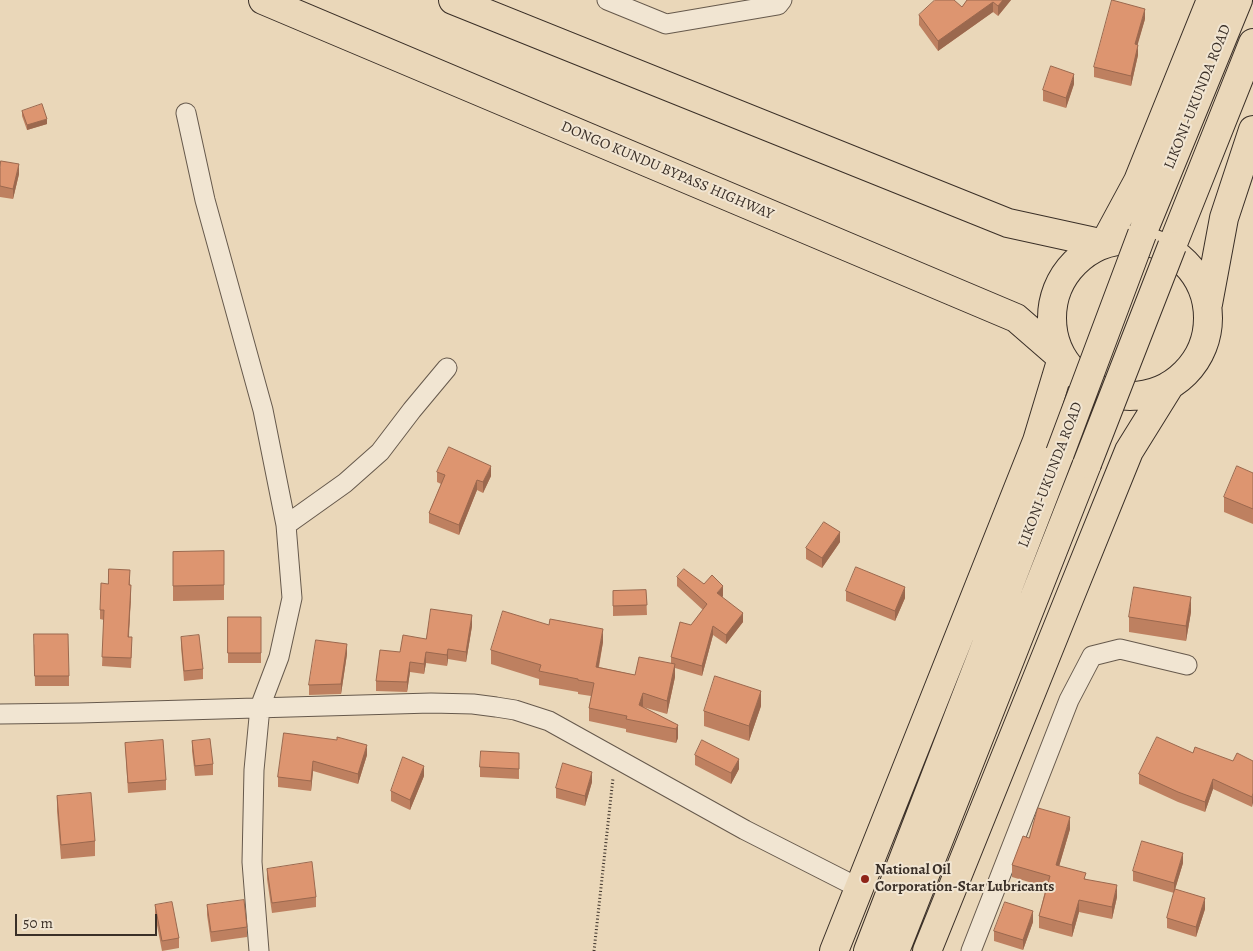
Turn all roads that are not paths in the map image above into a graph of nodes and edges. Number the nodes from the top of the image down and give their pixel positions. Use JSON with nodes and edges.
{"nodes":[{"id":1,"x":262,"y":0,"type":"edge"},
{"id":2,"x":453,"y":0,"type":"edge"},
{"id":3,"x":608,"y":0,"type":"edge"},
{"id":4,"x":782,"y":0,"type":"edge"},
{"id":5,"x":1211,"y":0,"type":"edge"},
{"id":6,"x":1238,"y":0,"type":"edge"},
{"id":7,"x":1253,"y":42,"type":"edge"},
{"id":8,"x":186,"y":113,"type":"dead end"},
{"id":9,"x":1253,"y":130,"type":"edge"},
{"id":10,"x":1104,"y":244,"type":"junction"},
{"id":11,"x":1208,"y":305,"type":"junction"},
{"id":12,"x":1062,"y":358,"type":"junction"},
{"id":13,"x":447,"y":368,"type":"dead end"},
{"id":14,"x":1170,"y":385,"type":"junction"},
{"id":15,"x":286,"y":525,"type":"junction"},
{"id":16,"x":1187,"y":665,"type":"dead end"},
{"id":17,"x":260,"y":707,"type":"junction"},
{"id":18,"x":0,"y":714,"type":"edge"},
{"id":19,"x":859,"y":888,"type":"junction"},
{"id":20,"x":259,"y":951,"type":"edge"},
{"id":21,"x":834,"y":951,"type":"edge"},
{"id":22,"x":868,"y":951,"type":"edge"},
{"id":23,"x":895,"y":951,"type":"edge"},
{"id":24,"x":927,"y":951,"type":"edge"},
{"id":25,"x":971,"y":951,"type":"edge"}],
"edges":[{"from":1,"to":12,"type":"highway","name":"DONGO KUNDU BYPASS HIGHWAY"},
{"from":2,"to":10,"type":"highway"},
{"from":3,"to":4,"type":"street"},
{"from":5,"to":10,"type":"highway"},
{"from":6,"to":22,"type":"highway","name":"LIKONI-UKUNDA ROAD","bridge":true},
{"from":7,"to":23,"type":"highway","name":"LIKONI-UKUNDA ROAD","bridge":true},
{"from":8,"to":15,"type":"street"},
{"from":9,"to":11,"type":"highway"},
{"from":10,"to":11,"type":"highway"},
{"from":10,"to":12,"type":"highway"},
{"from":11,"to":14,"type":"highway"},
{"from":12,"to":14,"type":"highway"},
{"from":12,"to":19,"type":"highway"},
{"from":13,"to":15,"type":"street"},
{"from":14,"to":24,"type":"highway"},
{"from":15,"to":17,"type":"street"},
{"from":16,"to":25,"type":"street"},
{"from":17,"to":18,"type":"street"},
{"from":17,"to":19,"type":"street"},
{"from":17,"to":20,"type":"street"},
{"from":19,"to":21,"type":"highway"}]}
